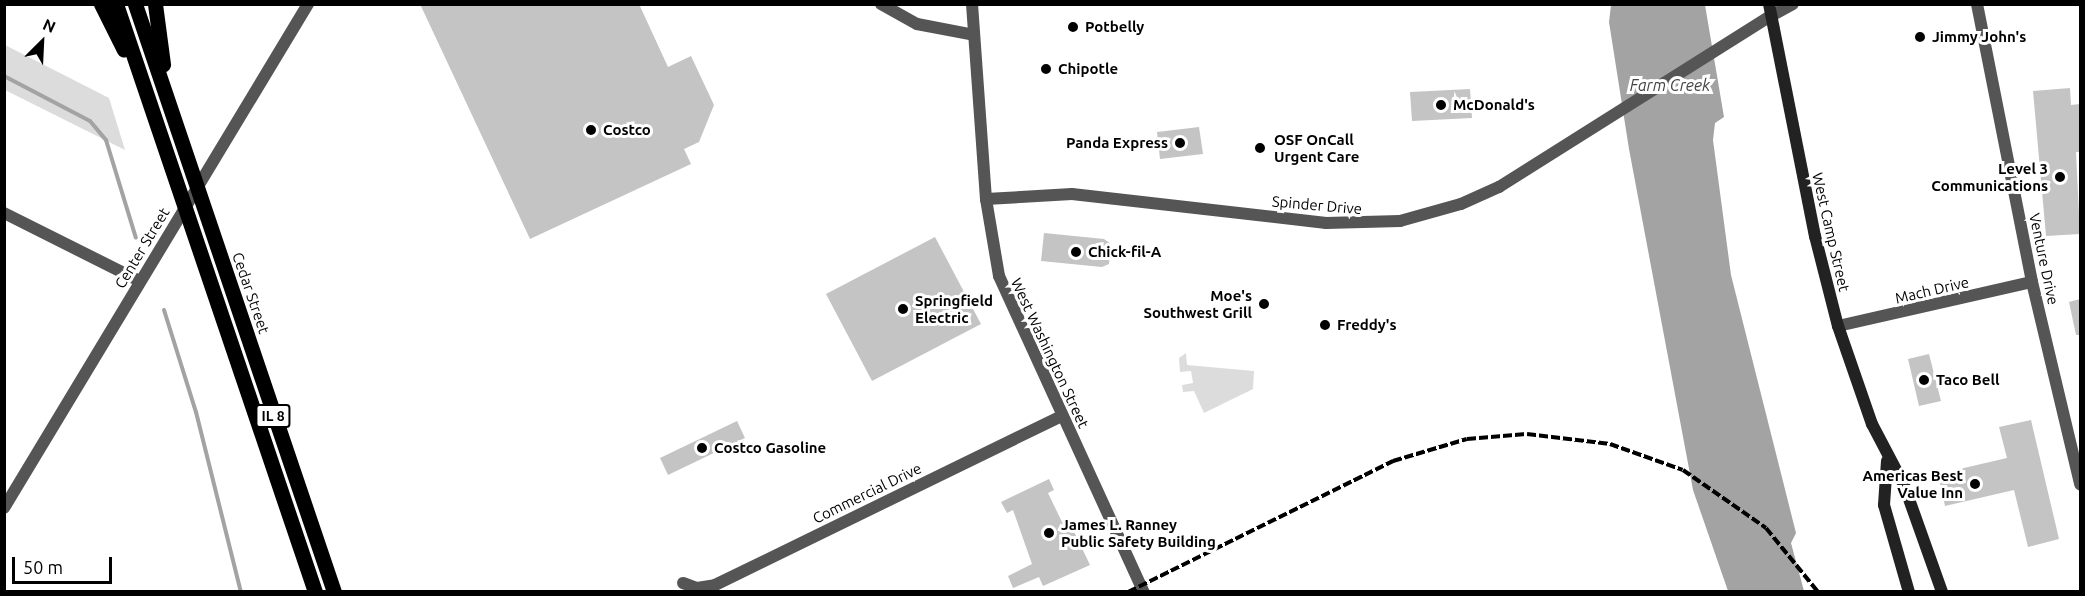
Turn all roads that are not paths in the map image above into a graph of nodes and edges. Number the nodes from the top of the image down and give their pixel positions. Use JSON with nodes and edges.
{"nodes":[{"id":1,"x":101,"y":4,"type":"edge"},
{"id":2,"x":116,"y":4,"type":"edge"},
{"id":3,"x":135,"y":4,"type":"edge"},
{"id":4,"x":155,"y":4,"type":"edge"},
{"id":5,"x":308,"y":4,"type":"edge"},
{"id":6,"x":881,"y":4,"type":"edge"},
{"id":7,"x":972,"y":4,"type":"edge"},
{"id":8,"x":1792,"y":4,"type":"edge"},
{"id":9,"x":1977,"y":4,"type":"edge"},
{"id":10,"x":1770,"y":10,"type":"edge"},
{"id":11,"x":974,"y":35,"type":"junction"},
{"id":12,"x":150,"y":101,"type":"junction"},
{"id":13,"x":181,"y":133,"type":"junction"},
{"id":14,"x":986,"y":199,"type":"junction"},
{"id":15,"x":4,"y":213,"type":"edge"},
{"id":16,"x":140,"y":281,"type":"junction"},
{"id":17,"x":2032,"y":282,"type":"junction"},
{"id":18,"x":1838,"y":326,"type":"junction"},
{"id":19,"x":1062,"y":416,"type":"junction"},
{"id":20,"x":1887,"y":461,"type":"junction"},
{"id":21,"x":2080,"y":484,"type":"edge"},
{"id":22,"x":4,"y":508,"type":"edge"},
{"id":23,"x":683,"y":583,"type":"dead end"},
{"id":24,"x":315,"y":591,"type":"edge"},
{"id":25,"x":334,"y":591,"type":"edge"},
{"id":26,"x":1144,"y":591,"type":"edge"},
{"id":27,"x":1909,"y":591,"type":"edge"},
{"id":28,"x":1942,"y":591,"type":"edge"}],
"edges":[{"from":1,"to":12,"type":"main road"},
{"from":2,"to":12,"type":"main road","number":"IL 8"},
{"from":3,"to":13,"type":"main road","name":"Cedar Street","number":"IL 8"},
{"from":4,"to":13,"type":"main road"},
{"from":5,"to":16,"type":"street","name":"Center Street"},
{"from":6,"to":11,"type":"street"},
{"from":7,"to":11,"type":"street","name":"West Washington Street"},
{"from":8,"to":10,"type":"street","name":"Spinder Drive"},
{"from":9,"to":17,"type":"street","name":"Venture Drive"},
{"from":10,"to":14,"type":"street","name":"Spinder Drive"},
{"from":10,"to":18,"type":"main road","name":"West Camp Street"},
{"from":11,"to":14,"type":"street","name":"West Washington Street"},
{"from":12,"to":24,"type":"main road","number":"IL 8"},
{"from":13,"to":25,"type":"main road","name":"Cedar Street","number":"IL 8"},
{"from":14,"to":19,"type":"street","name":"West Washington Street"},
{"from":15,"to":16,"type":"street"},
{"from":16,"to":22,"type":"street","name":"Center Street"},
{"from":17,"to":18,"type":"street","name":"Mach Drive"},
{"from":17,"to":21,"type":"street","name":"Venture Drive"},
{"from":18,"to":20,"type":"main road","name":"West Camp Street"},
{"from":19,"to":23,"type":"street","name":"Commercial Drive"},
{"from":19,"to":26,"type":"street","name":"West Washington Street"},
{"from":20,"to":27,"type":"main road","name":"West Camp Street"},
{"from":20,"to":28,"type":"main road","name":"West Camp Street"}]}
